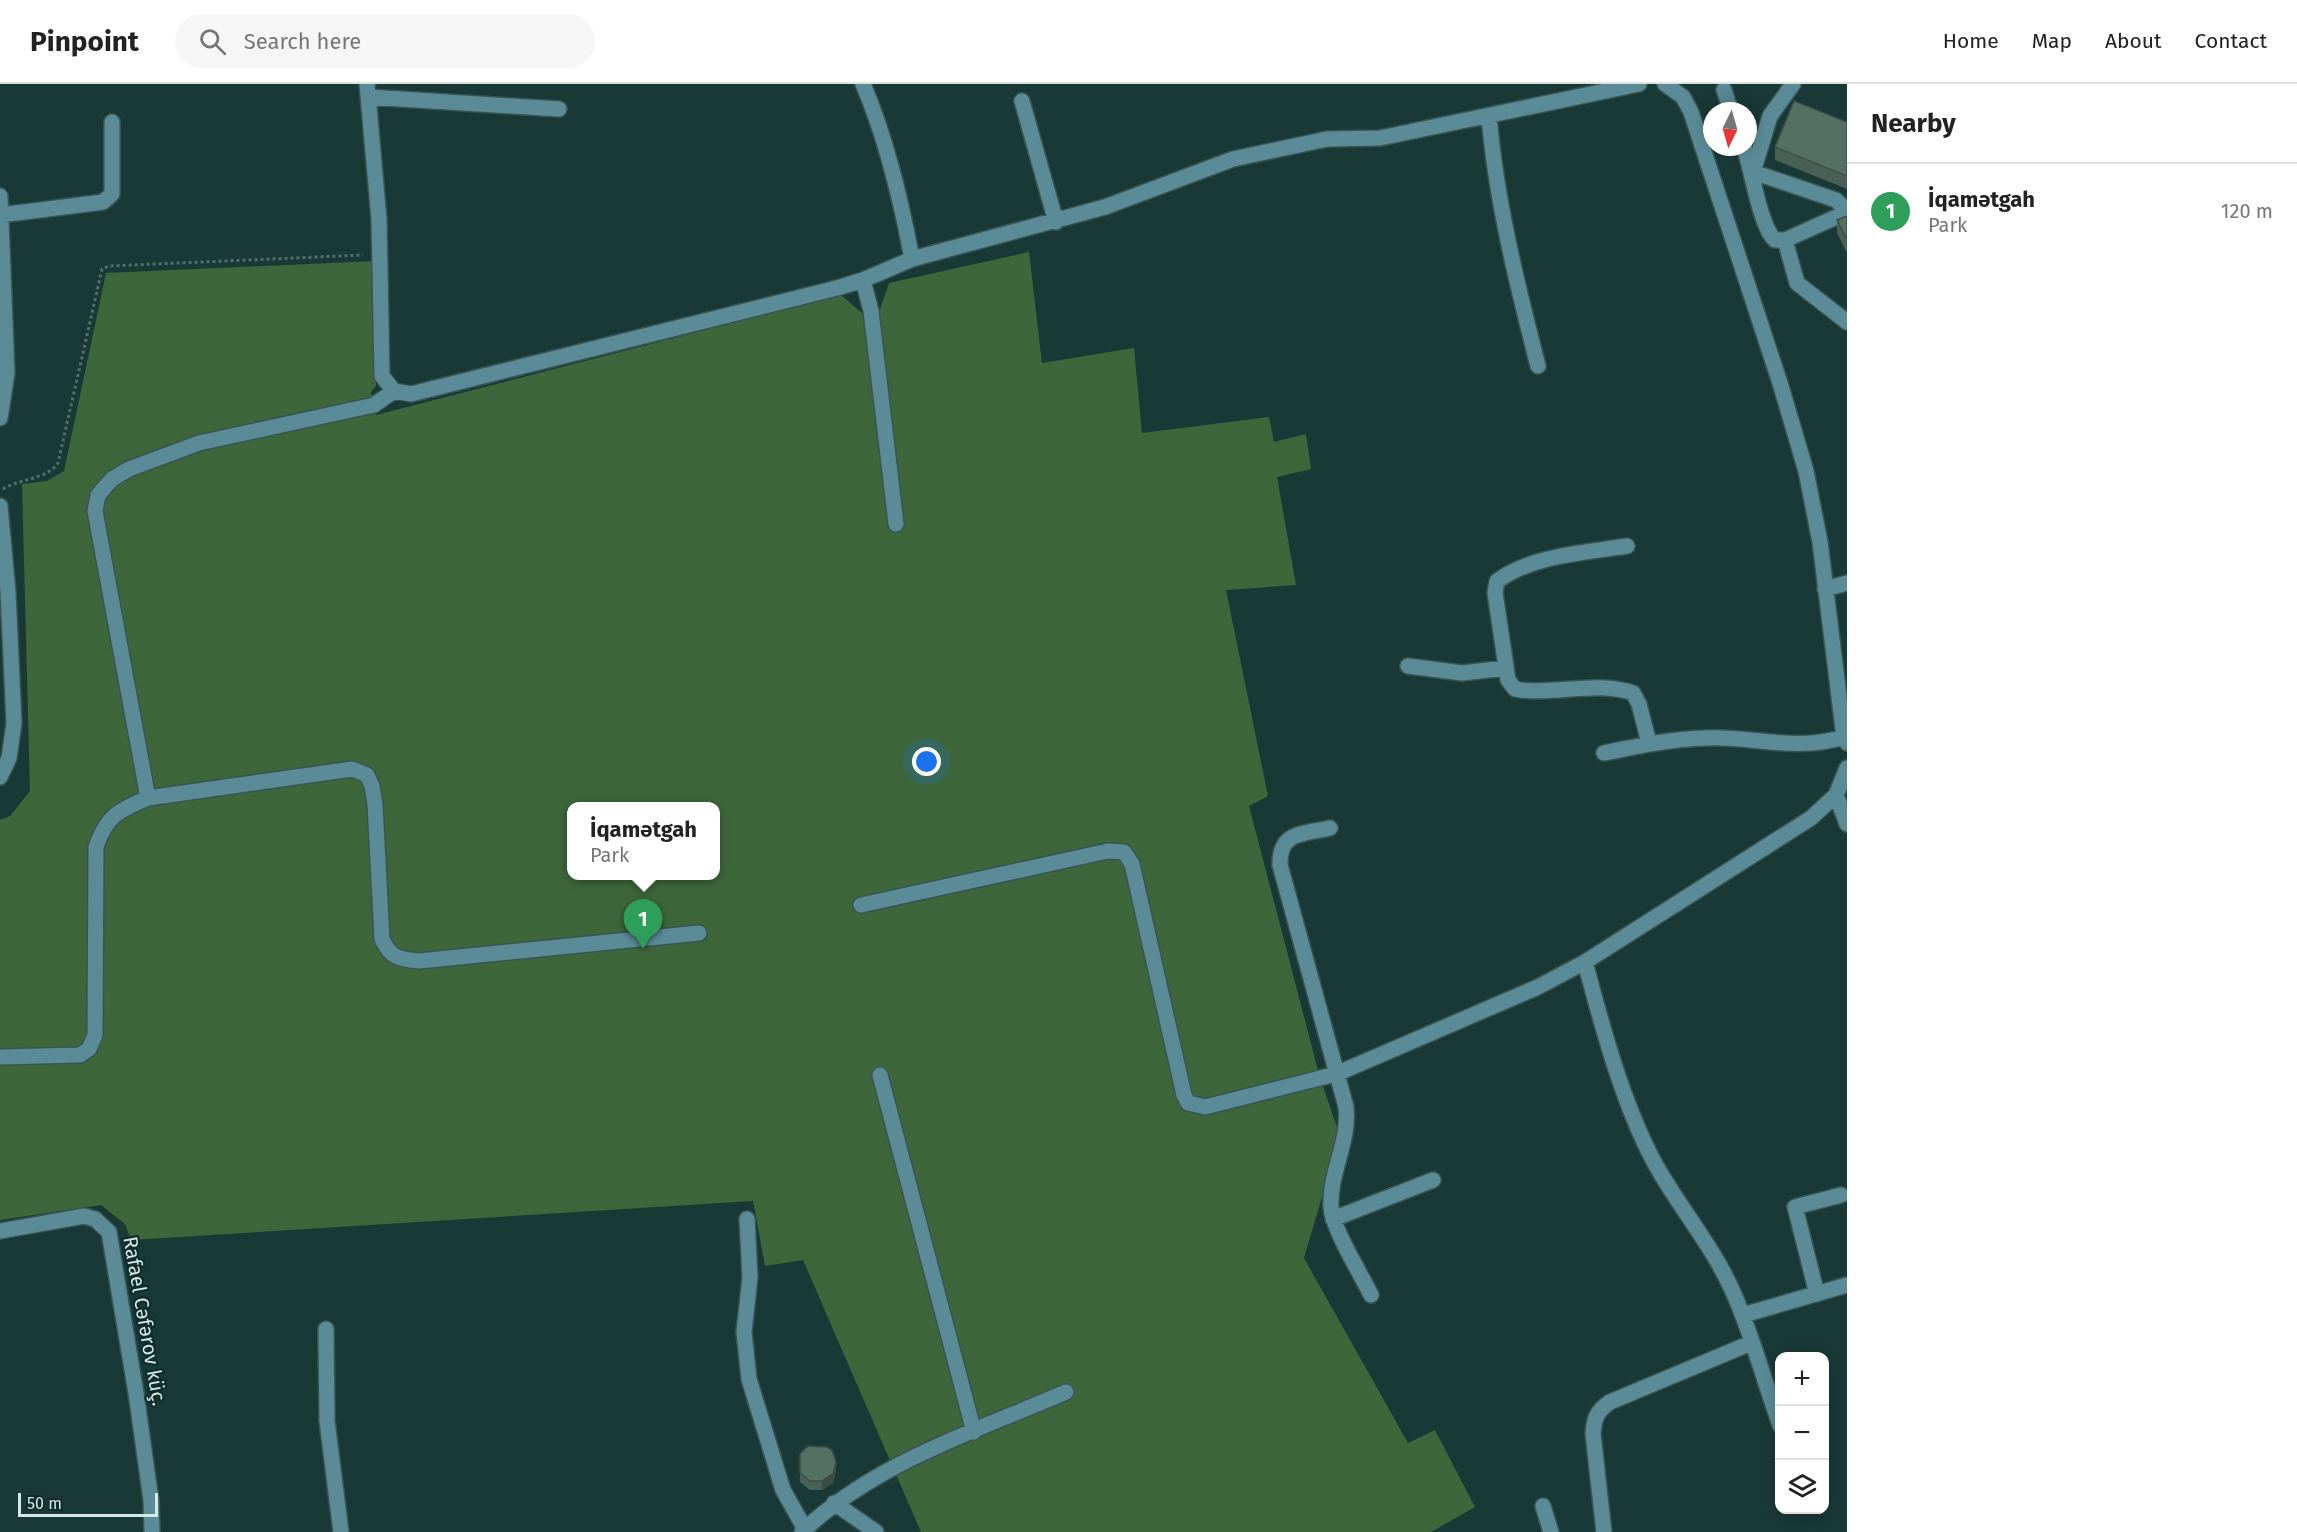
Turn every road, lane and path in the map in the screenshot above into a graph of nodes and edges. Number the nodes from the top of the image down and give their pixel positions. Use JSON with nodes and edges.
{"nodes":[{"id":1,"x":863,"y":84,"type":"edge"},
{"id":2,"x":1639,"y":84,"type":"edge"},
{"id":3,"x":1665,"y":84,"type":"edge"},
{"id":4,"x":1793,"y":84,"type":"edge"},
{"id":5,"x":1724,"y":90,"type":"dead end"},
{"id":6,"x":368,"y":91,"type":"edge"},
{"id":7,"x":1022,"y":101,"type":"dead end"},
{"id":8,"x":1728,"y":102,"type":"edge"},
{"id":9,"x":559,"y":109,"type":"dead end"},
{"id":10,"x":1489,"y":116,"type":"junction"},
{"id":11,"x":112,"y":122,"type":"dead end"},
{"id":12,"x":1747,"y":156,"type":"edge"},
{"id":13,"x":1753,"y":172,"type":"junction"},
{"id":14,"x":0,"y":196,"type":"edge"},
{"id":15,"x":1,"y":215,"type":"edge"},
{"id":16,"x":1056,"y":222,"type":"junction"},
{"id":17,"x":1785,"y":240,"type":"junction"},
{"id":18,"x":380,"y":254,"type":"junction"},
{"id":19,"x":912,"y":259,"type":"junction"},
{"id":20,"x":863,"y":280,"type":"junction"},
{"id":21,"x":1847,"y":322,"type":"edge"},
{"id":22,"x":1538,"y":366,"type":"dead end"},
{"id":23,"x":394,"y":391,"type":"junction"},
{"id":24,"x":0,"y":418,"type":"edge"},
{"id":25,"x":0,"y":491,"type":"edge"},
{"id":26,"x":0,"y":506,"type":"edge"},
{"id":27,"x":896,"y":524,"type":"dead end"},
{"id":28,"x":1627,"y":546,"type":"dead end"},
{"id":29,"x":1847,"y":583,"type":"edge"},
{"id":30,"x":1825,"y":589,"type":"junction"},
{"id":31,"x":1408,"y":666,"type":"dead end"},
{"id":32,"x":1506,"y":668,"type":"junction"},
{"id":33,"x":1846,"y":740,"type":"edge"},
{"id":34,"x":1649,"y":744,"type":"junction"},
{"id":35,"x":1604,"y":753,"type":"dead end"},
{"id":36,"x":1847,"y":768,"type":"edge"},
{"id":37,"x":0,"y":777,"type":"edge"},
{"id":38,"x":1836,"y":795,"type":"junction"},
{"id":39,"x":148,"y":798,"type":"junction"},
{"id":40,"x":1847,"y":824,"type":"edge"},
{"id":41,"x":1330,"y":828,"type":"dead end"},
{"id":42,"x":861,"y":904,"type":"dead end"},
{"id":43,"x":699,"y":933,"type":"dead end"},
{"id":44,"x":1585,"y":963,"type":"junction"},
{"id":45,"x":0,"y":1057,"type":"edge"},
{"id":46,"x":1336,"y":1074,"type":"junction"},
{"id":47,"x":880,"y":1075,"type":"dead end"},
{"id":48,"x":1433,"y":1180,"type":"dead end"},
{"id":49,"x":1841,"y":1195,"type":"dead end"},
{"id":50,"x":747,"y":1219,"type":"dead end"},
{"id":51,"x":1333,"y":1219,"type":"junction"},
{"id":52,"x":0,"y":1231,"type":"edge"},
{"id":53,"x":1847,"y":1285,"type":"edge"},
{"id":54,"x":1817,"y":1294,"type":"junction"},
{"id":55,"x":1371,"y":1295,"type":"dead end"},
{"id":56,"x":1743,"y":1315,"type":"junction"},
{"id":57,"x":326,"y":1329,"type":"dead end"},
{"id":58,"x":1751,"y":1343,"type":"junction"},
{"id":59,"x":1066,"y":1392,"type":"dead end"},
{"id":60,"x":1775,"y":1413,"type":"edge"},
{"id":61,"x":974,"y":1432,"type":"junction"},
{"id":62,"x":834,"y":1503,"type":"junction"},
{"id":63,"x":1543,"y":1506,"type":"dead end"},
{"id":64,"x":803,"y":1530,"type":"edge"},
{"id":65,"x":152,"y":1532,"type":"edge"},
{"id":66,"x":341,"y":1532,"type":"edge"},
{"id":67,"x":876,"y":1532,"type":"edge"},
{"id":68,"x":1551,"y":1532,"type":"edge"},
{"id":69,"x":1604,"y":1532,"type":"edge"}],
"edges":[{"from":1,"to":19,"type":"street"},
{"from":2,"to":10,"type":"street"},
{"from":3,"to":30,"type":"street"},
{"from":4,"to":13,"type":"street"},
{"from":5,"to":8,"type":"street"},
{"from":6,"to":9,"type":"street"},
{"from":6,"to":18,"type":"street"},
{"from":7,"to":16,"type":"street"},
{"from":10,"to":16,"type":"street"},
{"from":10,"to":22,"type":"street"},
{"from":11,"to":15,"type":"street"},
{"from":12,"to":13,"type":"street"},
{"from":13,"to":17,"type":"street"},
{"from":13,"to":17,"type":"street"},
{"from":14,"to":15,"type":"street"},
{"from":15,"to":24,"type":"street"},
{"from":16,"to":19,"type":"street"},
{"from":17,"to":21,"type":"street"},
{"from":18,"to":23,"type":"street"},
{"from":18,"to":25,"type":"path"},
{"from":19,"to":20,"type":"street"},
{"from":20,"to":23,"type":"street"},
{"from":20,"to":27,"type":"street"},
{"from":23,"to":39,"type":"street"},
{"from":26,"to":37,"type":"street"},
{"from":28,"to":32,"type":"street"},
{"from":29,"to":30,"type":"street"},
{"from":30,"to":33,"type":"street"},
{"from":31,"to":32,"type":"street"},
{"from":32,"to":34,"type":"street"},
{"from":33,"to":34,"type":"street"},
{"from":34,"to":35,"type":"street"},
{"from":36,"to":38,"type":"street"},
{"from":38,"to":40,"type":"street"},
{"from":38,"to":44,"type":"street"},
{"from":39,"to":43,"type":"street"},
{"from":39,"to":45,"type":"street"},
{"from":41,"to":46,"type":"street"},
{"from":42,"to":46,"type":"street"},
{"from":44,"to":46,"type":"street"},
{"from":44,"to":56,"type":"street"},
{"from":46,"to":51,"type":"street"},
{"from":47,"to":61,"type":"street"},
{"from":48,"to":51,"type":"street"},
{"from":49,"to":54,"type":"street"},
{"from":50,"to":64,"type":"street"},
{"from":51,"to":55,"type":"street"},
{"from":52,"to":65,"type":"street","name":"Rafael Cəfərov küç."},
{"from":53,"to":54,"type":"street"},
{"from":54,"to":56,"type":"street"},
{"from":56,"to":58,"type":"street"},
{"from":57,"to":66,"type":"street"},
{"from":58,"to":60,"type":"street"},
{"from":58,"to":69,"type":"street"},
{"from":59,"to":61,"type":"street"},
{"from":61,"to":62,"type":"street"},
{"from":62,"to":64,"type":"street"},
{"from":62,"to":67,"type":"street"},
{"from":63,"to":68,"type":"street"}]}
